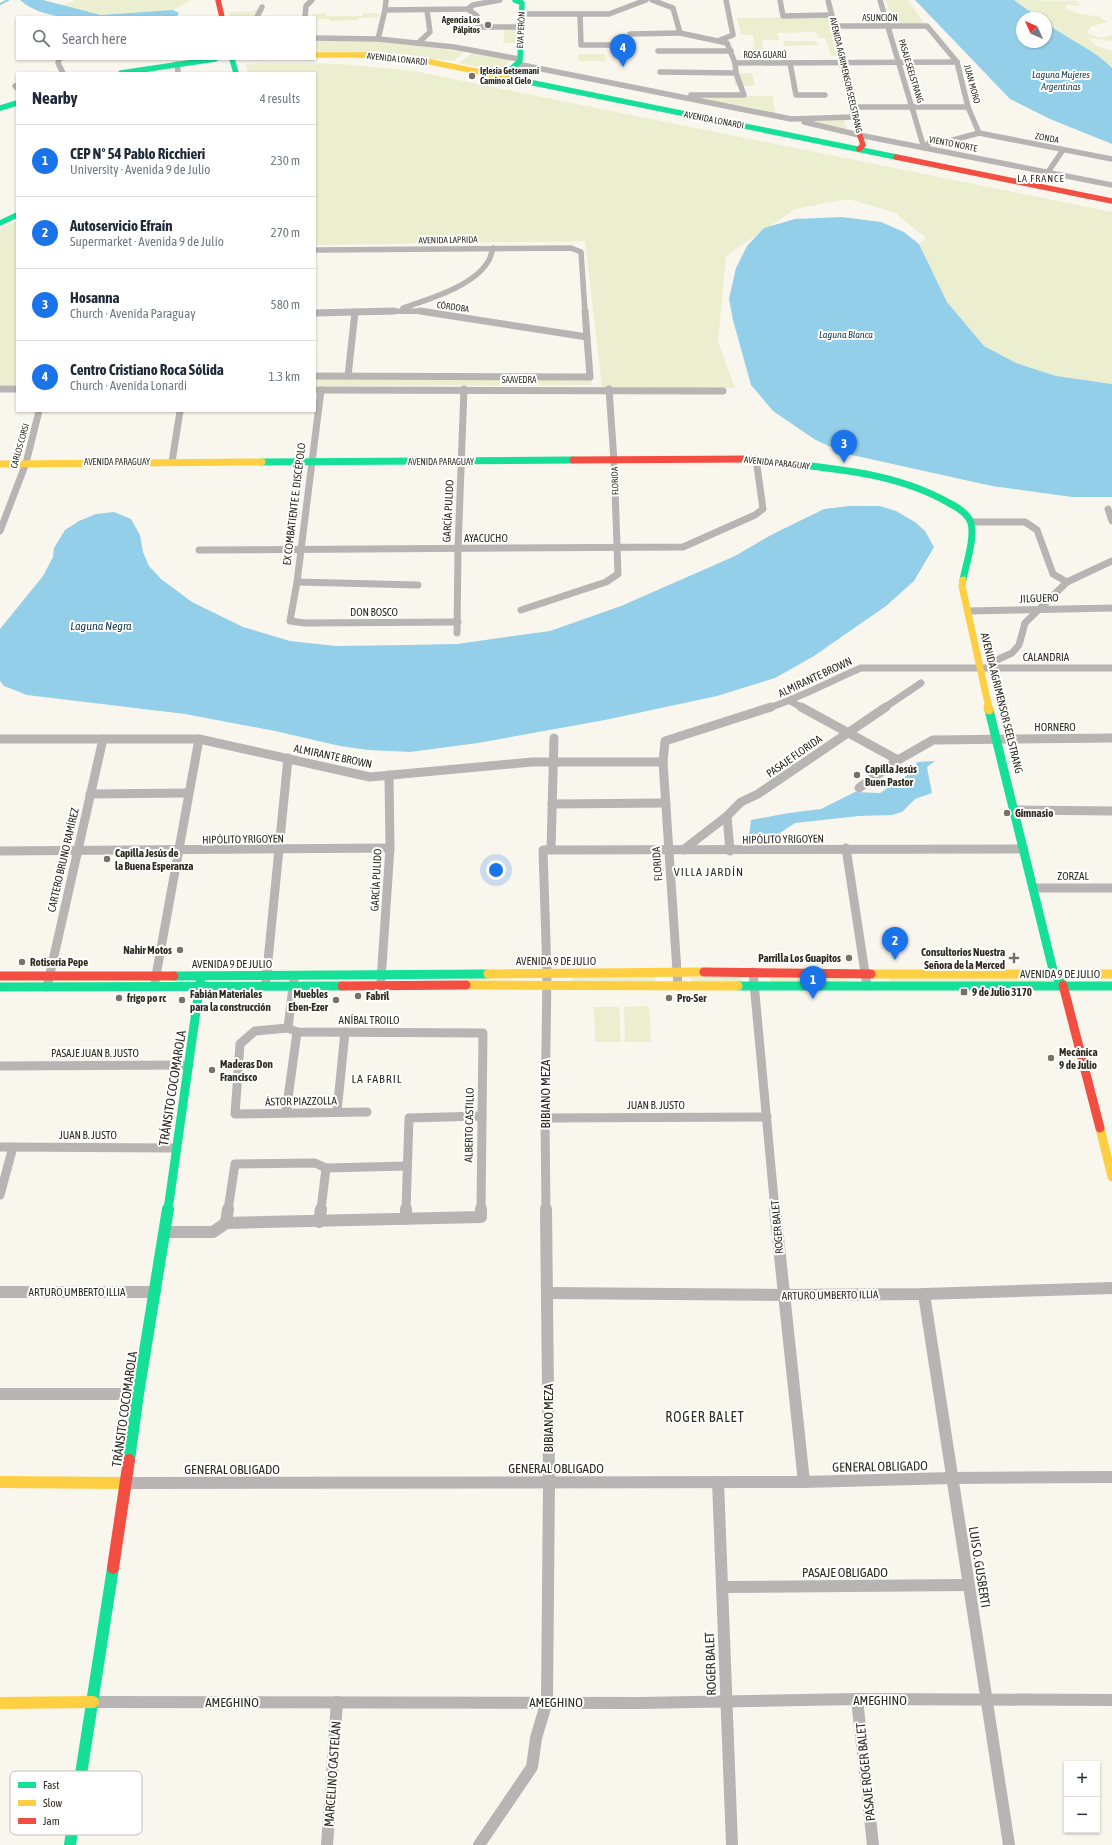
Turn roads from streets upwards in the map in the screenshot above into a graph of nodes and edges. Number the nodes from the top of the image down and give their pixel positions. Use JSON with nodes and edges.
{"nodes":[{"id":1,"x":218,"y":0,"type":"edge"},
{"id":2,"x":312,"y":0,"type":"edge"},
{"id":3,"x":386,"y":0,"type":"edge"},
{"id":4,"x":500,"y":0,"type":"edge"},
{"id":5,"x":627,"y":0,"type":"edge"},
{"id":6,"x":646,"y":0,"type":"edge"},
{"id":7,"x":652,"y":0,"type":"edge"},
{"id":8,"x":726,"y":0,"type":"edge"},
{"id":9,"x":780,"y":0,"type":"edge"},
{"id":10,"x":828,"y":0,"type":"edge"},
{"id":11,"x":880,"y":0,"type":"edge"},
{"id":12,"x":520,"y":1,"type":"edge"},
{"id":13,"x":262,"y":7,"type":"dead end"},
{"id":14,"x":628,"y":7,"type":"junction"},
{"id":15,"x":468,"y":9,"type":"junction"},
{"id":16,"x":385,"y":10,"type":"junction"},
{"id":17,"x":427,"y":10,"type":"junction"},
{"id":18,"x":522,"y":14,"type":"junction"},
{"id":19,"x":580,"y":14,"type":"junction"},
{"id":20,"x":831,"y":15,"type":"junction"},
{"id":21,"x":222,"y":16,"type":"edge"},
{"id":22,"x":258,"y":16,"type":"edge"},
{"id":23,"x":305,"y":16,"type":"edge"},
{"id":24,"x":477,"y":16,"type":"dead end"},
{"id":25,"x":834,"y":26,"type":"junction"},
{"id":26,"x":888,"y":26,"type":"junction"},
{"id":27,"x":927,"y":26,"type":"joint"},
{"id":28,"x":478,"y":27,"type":"dead end"},
{"id":29,"x":521,"y":27,"type":"junction"},
{"id":30,"x":680,"y":33,"type":"junction"},
{"id":31,"x":630,"y":34,"type":"dead end"},
{"id":32,"x":316,"y":38,"type":"edge"},
{"id":33,"x":378,"y":39,"type":"junction"},
{"id":34,"x":720,"y":40,"type":"junction"},
{"id":35,"x":418,"y":43,"type":"junction"},
{"id":36,"x":631,"y":45,"type":"dead end"},
{"id":37,"x":658,"y":51,"type":"dead end"},
{"id":38,"x":732,"y":51,"type":"junction"},
{"id":39,"x":316,"y":55,"type":"edge"},
{"id":40,"x":59,"y":60,"type":"edge"},
{"id":41,"x":202,"y":60,"type":"edge"},
{"id":42,"x":208,"y":60,"type":"edge"},
{"id":43,"x":232,"y":60,"type":"edge"},
{"id":44,"x":195,"y":62,"type":"junction"},
{"id":45,"x":518,"y":62,"type":"junction"},
{"id":46,"x":841,"y":62,"type":"junction"},
{"id":47,"x":957,"y":62,"type":"junction"},
{"id":48,"x":735,"y":63,"type":"junction"},
{"id":49,"x":790,"y":63,"type":"junction"},
{"id":50,"x":899,"y":63,"type":"junction"},
{"id":51,"x":178,"y":68,"type":"edge"},
{"id":52,"x":62,"y":72,"type":"edge"},
{"id":53,"x":132,"y":72,"type":"edge"},
{"id":54,"x":236,"y":72,"type":"edge"},
{"id":55,"x":660,"y":72,"type":"dead end"},
{"id":56,"x":736,"y":73,"type":"junction"},
{"id":57,"x":502,"y":78,"type":"junction"},
{"id":58,"x":672,"y":95,"type":"junction"},
{"id":59,"x":825,"y":95,"type":"dead end"},
{"id":60,"x":16,"y":103,"type":"edge"},
{"id":61,"x":853,"y":107,"type":"junction"},
{"id":62,"x":912,"y":107,"type":"junction"},
{"id":63,"x":968,"y":107,"type":"junction"},
{"id":64,"x":0,"y":108,"type":"edge"},
{"id":65,"x":854,"y":117,"type":"junction"},
{"id":66,"x":791,"y":119,"type":"junction"},
{"id":67,"x":979,"y":133,"type":"junction"},
{"id":68,"x":859,"y":134,"type":"junction"},
{"id":69,"x":942,"y":142,"type":"junction"},
{"id":70,"x":924,"y":148,"type":"junction"},
{"id":71,"x":859,"y":149,"type":"junction"},
{"id":72,"x":1063,"y":150,"type":"junction"},
{"id":73,"x":941,"y":151,"type":"junction"},
{"id":74,"x":1112,"y":159,"type":"edge"},
{"id":75,"x":1048,"y":172,"type":"junction"},
{"id":76,"x":1112,"y":185,"type":"edge"},
{"id":77,"x":1112,"y":201,"type":"edge"},
{"id":78,"x":16,"y":215,"type":"edge"},
{"id":79,"x":0,"y":223,"type":"edge"},
{"id":80,"x":493,"y":248,"type":"junction"},
{"id":81,"x":316,"y":250,"type":"edge"},
{"id":82,"x":396,"y":310,"type":"junction"},
{"id":83,"x":355,"y":312,"type":"junction"},
{"id":84,"x":316,"y":313,"type":"edge"},
{"id":85,"x":587,"y":337,"type":"junction"},
{"id":86,"x":316,"y":376,"type":"edge"},
{"id":87,"x":348,"y":376,"type":"junction"},
{"id":88,"x":0,"y":389,"type":"edge"},
{"id":89,"x":16,"y":389,"type":"edge"},
{"id":90,"x":464,"y":389,"type":"junction"},
{"id":91,"x":610,"y":389,"type":"junction"},
{"id":92,"x":318,"y":390,"type":"edge"},
{"id":93,"x":723,"y":390,"type":"dead end"},
{"id":94,"x":39,"y":412,"type":"edge"},
{"id":95,"x":180,"y":412,"type":"edge"},
{"id":96,"x":756,"y":459,"type":"junction"},
{"id":97,"x":614,"y":461,"type":"junction"},
{"id":98,"x":172,"y":462,"type":"junction"},
{"id":99,"x":312,"y":462,"type":"junction"},
{"id":100,"x":462,"y":462,"type":"junction"},
{"id":101,"x":26,"y":463,"type":"junction"},
{"id":102,"x":0,"y":464,"type":"edge"},
{"id":103,"x":1108,"y":509,"type":"dead end"},
{"id":104,"x":1112,"y":521,"type":"edge"},
{"id":105,"x":971,"y":522,"type":"junction"},
{"id":106,"x":0,"y":531,"type":"edge"},
{"id":107,"x":618,"y":548,"type":"junction"},
{"id":108,"x":458,"y":549,"type":"junction"},
{"id":109,"x":199,"y":550,"type":"dead end"},
{"id":110,"x":300,"y":550,"type":"junction"},
{"id":111,"x":1112,"y":561,"type":"edge"},
{"id":112,"x":297,"y":582,"type":"junction"},
{"id":113,"x":1067,"y":582,"type":"junction"},
{"id":114,"x":418,"y":585,"type":"dead end"},
{"id":115,"x":1112,"y":608,"type":"edge"},
{"id":116,"x":521,"y":610,"type":"dead end"},
{"id":117,"x":1038,"y":610,"type":"junction"},
{"id":118,"x":968,"y":611,"type":"junction"},
{"id":119,"x":290,"y":622,"type":"joint"},
{"id":120,"x":458,"y":622,"type":"junction"},
{"id":121,"x":457,"y":633,"type":"dead end"},
{"id":122,"x":984,"y":668,"type":"junction"},
{"id":123,"x":1112,"y":668,"type":"edge"},
{"id":124,"x":921,"y":683,"type":"dead end"},
{"id":125,"x":790,"y":701,"type":"junction"},
{"id":126,"x":847,"y":733,"type":"junction"},
{"id":127,"x":554,"y":738,"type":"dead end"},
{"id":128,"x":1112,"y":738,"type":"edge"},
{"id":129,"x":0,"y":739,"type":"edge"},
{"id":130,"x":103,"y":739,"type":"junction"},
{"id":131,"x":199,"y":739,"type":"junction"},
{"id":132,"x":998,"y":739,"type":"junction"},
{"id":133,"x":665,"y":741,"type":"joint"},
{"id":134,"x":288,"y":758,"type":"junction"},
{"id":135,"x":898,"y":760,"type":"junction"},
{"id":136,"x":553,"y":762,"type":"junction"},
{"id":137,"x":663,"y":762,"type":"junction"},
{"id":138,"x":389,"y":775,"type":"junction"},
{"id":139,"x":859,"y":788,"type":"dead end"},
{"id":140,"x":188,"y":793,"type":"junction"},
{"id":141,"x":90,"y":794,"type":"junction"},
{"id":142,"x":666,"y":803,"type":"junction"},
{"id":143,"x":552,"y":804,"type":"junction"},
{"id":144,"x":1015,"y":810,"type":"junction"},
{"id":145,"x":1112,"y":811,"type":"edge"},
{"id":146,"x":726,"y":816,"type":"junction"},
{"id":147,"x":390,"y":848,"type":"junction"},
{"id":148,"x":846,"y":848,"type":"junction"},
{"id":149,"x":1024,"y":849,"type":"junction"},
{"id":150,"x":78,"y":850,"type":"junction"},
{"id":151,"x":178,"y":850,"type":"junction"},
{"id":152,"x":280,"y":850,"type":"junction"},
{"id":153,"x":547,"y":850,"type":"junction"},
{"id":154,"x":668,"y":850,"type":"junction"},
{"id":155,"x":683,"y":850,"type":"junction"},
{"id":156,"x":0,"y":851,"type":"edge"},
{"id":157,"x":730,"y":851,"type":"junction"},
{"id":158,"x":1033,"y":888,"type":"junction"},
{"id":159,"x":1112,"y":888,"type":"edge"},
{"id":160,"x":677,"y":972,"type":"junction"},
{"id":161,"x":753,"y":972,"type":"junction"},
{"id":162,"x":546,"y":973,"type":"junction"},
{"id":163,"x":381,"y":974,"type":"junction"},
{"id":164,"x":865,"y":974,"type":"junction"},
{"id":165,"x":1054,"y":974,"type":"junction"},
{"id":166,"x":1112,"y":974,"type":"edge"},
{"id":167,"x":295,"y":975,"type":"junction"},
{"id":168,"x":0,"y":976,"type":"edge"},
{"id":169,"x":49,"y":976,"type":"junction"},
{"id":170,"x":156,"y":976,"type":"junction"},
{"id":171,"x":201,"y":976,"type":"junction"},
{"id":172,"x":267,"y":976,"type":"junction"},
{"id":173,"x":545,"y":985,"type":"junction"},
{"id":174,"x":266,"y":986,"type":"junction"},
{"id":175,"x":293,"y":986,"type":"junction"},
{"id":176,"x":380,"y":986,"type":"junction"},
{"id":177,"x":678,"y":986,"type":"junction"},
{"id":178,"x":868,"y":986,"type":"junction"},
{"id":179,"x":1064,"y":986,"type":"junction"},
{"id":180,"x":1112,"y":986,"type":"edge"},
{"id":181,"x":0,"y":987,"type":"edge"},
{"id":182,"x":47,"y":987,"type":"junction"},
{"id":183,"x":200,"y":987,"type":"junction"},
{"id":184,"x":755,"y":987,"type":"junction"},
{"id":185,"x":154,"y":988,"type":"junction"},
{"id":186,"x":293,"y":1030,"type":"junction"},
{"id":187,"x":345,"y":1032,"type":"junction"},
{"id":188,"x":483,"y":1033,"type":"joint"},
{"id":189,"x":189,"y":1065,"type":"junction"},
{"id":190,"x":0,"y":1066,"type":"edge"},
{"id":191,"x":337,"y":1112,"type":"junction"},
{"id":192,"x":367,"y":1112,"type":"dead end"},
{"id":193,"x":286,"y":1113,"type":"junction"},
{"id":194,"x":235,"y":1114,"type":"joint"},
{"id":195,"x":481,"y":1116,"type":"junction"},
{"id":196,"x":767,"y":1117,"type":"junction"},
{"id":197,"x":545,"y":1118,"type":"junction"},
{"id":198,"x":0,"y":1147,"type":"edge"},
{"id":199,"x":13,"y":1147,"type":"junction"},
{"id":200,"x":176,"y":1148,"type":"junction"},
{"id":201,"x":407,"y":1166,"type":"junction"},
{"id":202,"x":326,"y":1168,"type":"junction"},
{"id":203,"x":1112,"y":1177,"type":"edge"},
{"id":204,"x":0,"y":1195,"type":"edge"},
{"id":205,"x":406,"y":1219,"type":"junction"},
{"id":206,"x":319,"y":1222,"type":"junction"},
{"id":207,"x":226,"y":1223,"type":"junction"},
{"id":208,"x":165,"y":1232,"type":"junction"},
{"id":209,"x":1112,"y":1288,"type":"edge"},
{"id":210,"x":0,"y":1292,"type":"edge"},
{"id":211,"x":155,"y":1292,"type":"junction"},
{"id":212,"x":547,"y":1293,"type":"junction"},
{"id":213,"x":924,"y":1294,"type":"junction"},
{"id":214,"x":784,"y":1295,"type":"junction"},
{"id":215,"x":0,"y":1394,"type":"edge"},
{"id":216,"x":138,"y":1394,"type":"junction"},
{"id":217,"x":1112,"y":1477,"type":"edge"},
{"id":218,"x":951,"y":1478,"type":"junction"},
{"id":219,"x":549,"y":1481,"type":"junction"},
{"id":220,"x":0,"y":1482,"type":"edge"},
{"id":221,"x":718,"y":1482,"type":"junction"},
{"id":222,"x":804,"y":1482,"type":"junction"},
{"id":223,"x":126,"y":1483,"type":"junction"},
{"id":224,"x":968,"y":1585,"type":"junction"},
{"id":225,"x":723,"y":1587,"type":"junction"},
{"id":226,"x":727,"y":1700,"type":"junction"},
{"id":227,"x":857,"y":1700,"type":"junction"},
{"id":228,"x":986,"y":1700,"type":"junction"},
{"id":229,"x":1112,"y":1700,"type":"edge"},
{"id":230,"x":93,"y":1702,"type":"junction"},
{"id":231,"x":337,"y":1702,"type":"junction"},
{"id":232,"x":547,"y":1702,"type":"junction"},
{"id":233,"x":0,"y":1703,"type":"edge"},
{"id":234,"x":82,"y":1771,"type":"edge"},
{"id":235,"x":72,"y":1835,"type":"edge"},
{"id":236,"x":70,"y":1845,"type":"edge"},
{"id":237,"x":327,"y":1845,"type":"edge"},
{"id":238,"x":479,"y":1845,"type":"edge"},
{"id":239,"x":732,"y":1845,"type":"edge"},
{"id":240,"x":873,"y":1845,"type":"edge"},
{"id":241,"x":1009,"y":1845,"type":"edge"}],
"edges":[{"from":1,"to":21,"type":"street"},
{"from":2,"to":23,"type":"street"},
{"from":3,"to":16,"type":"street"},
{"from":4,"to":15,"type":"street"},
{"from":5,"to":14,"type":"street"},
{"from":6,"to":14,"type":"street"},
{"from":7,"to":30,"type":"street"},
{"from":8,"to":34,"type":"street"},
{"from":9,"to":20,"type":"street"},
{"from":10,"to":20,"type":"street","name":"AVENIDA AGRIMENSOR SEELSTRANG"},
{"from":11,"to":26,"type":"street","name":"PASAJE SEELSTRANG"},
{"from":12,"to":18,"type":"street","name":"EVA PERÓN"},
{"from":13,"to":22,"type":"street"},
{"from":14,"to":19,"type":"street"},
{"from":15,"to":17,"type":"street"},
{"from":15,"to":24,"type":"street"},
{"from":16,"to":17,"type":"street"},
{"from":16,"to":33,"type":"street"},
{"from":17,"to":35,"type":"street"},
{"from":18,"to":19,"type":"street"},
{"from":18,"to":29,"type":"street","name":"EVA PERÓN"},
{"from":19,"to":36,"type":"street"},
{"from":20,"to":25,"type":"street","name":"AVENIDA AGRIMENSOR SEELSTRANG"},
{"from":25,"to":26,"type":"street","name":"ASUNCIÓN"},
{"from":25,"to":46,"type":"street","name":"AVENIDA AGRIMENSOR SEELSTRANG"},
{"from":26,"to":27,"type":"street","name":"ASUNCIÓN"},
{"from":26,"to":50,"type":"street","name":"PASAJE SEELSTRANG"},
{"from":27,"to":47,"type":"street","name":"JUAN MORO"},
{"from":28,"to":29,"type":"street"},
{"from":29,"to":45,"type":"street","name":"EVA PERÓN"},
{"from":30,"to":31,"type":"street"},
{"from":30,"to":34,"type":"street"},
{"from":32,"to":33,"type":"street"},
{"from":33,"to":35,"type":"street"},
{"from":34,"to":38,"type":"street","name":"ROSA GUARÚ"},
{"from":35,"to":45,"type":"street"},
{"from":37,"to":38,"type":"street"},
{"from":38,"to":48,"type":"street","name":"ROSA GUARÚ"},
{"from":39,"to":57,"type":"street","name":"AVENIDA LONARDI"},
{"from":40,"to":52,"type":"street"},
{"from":41,"to":44,"type":"street"},
{"from":42,"to":44,"type":"street"},
{"from":43,"to":54,"type":"street"},
{"from":44,"to":51,"type":"street"},
{"from":45,"to":57,"type":"street","name":"EVA PERÓN"},
{"from":45,"to":58,"type":"street"},
{"from":46,"to":49,"type":"street","name":"ROSA GUARÚ"},
{"from":46,"to":50,"type":"street","name":"ROSA GUARÚ"},
{"from":46,"to":61,"type":"street","name":"AVENIDA AGRIMENSOR SEELSTRANG"},
{"from":47,"to":50,"type":"street","name":"ROSA GUARÚ"},
{"from":47,"to":63,"type":"street","name":"JUAN MORO"},
{"from":48,"to":49,"type":"street","name":"ROSA GUARÚ"},
{"from":48,"to":56,"type":"street"},
{"from":49,"to":59,"type":"street"},
{"from":50,"to":62,"type":"street","name":"PASAJE SEELSTRANG"},
{"from":51,"to":53,"type":"street"},
{"from":55,"to":56,"type":"street"},
{"from":56,"to":58,"type":"street"},
{"from":57,"to":71,"type":"street","name":"AVENIDA LONARDI"},
{"from":58,"to":66,"type":"street"},
{"from":60,"to":64,"type":"street"},
{"from":61,"to":62,"type":"street"},
{"from":61,"to":65,"type":"street","name":"AVENIDA AGRIMENSOR SEELSTRANG"},
{"from":62,"to":63,"type":"street"},
{"from":62,"to":70,"type":"street","name":"PASAJE SEELSTRANG"},
{"from":63,"to":67,"type":"street","name":"JUAN MORO"},
{"from":65,"to":66,"type":"street"},
{"from":65,"to":68,"type":"street","name":"AVENIDA AGRIMENSOR SEELSTRANG"},
{"from":66,"to":68,"type":"street","name":"VIENTO NORTE"},
{"from":67,"to":69,"type":"street"},
{"from":67,"to":72,"type":"street","name":"ZONDA"},
{"from":68,"to":70,"type":"street","name":"VIENTO NORTE"},
{"from":68,"to":71,"type":"street","name":"AVENIDA AGRIMENSOR SEELSTRANG"},
{"from":69,"to":70,"type":"street"},
{"from":69,"to":73,"type":"street"},
{"from":70,"to":73,"type":"street","name":"VIENTO NORTE"},
{"from":71,"to":77,"type":"street","name":"AVENIDA LONARDI"},
{"from":72,"to":74,"type":"street","name":"ZONDA"},
{"from":72,"to":75,"type":"street"},
{"from":73,"to":75,"type":"street","name":"VIENTO NORTE"},
{"from":75,"to":76,"type":"street","name":"VIENTO NORTE"},
{"from":78,"to":79,"type":"street"},
{"from":80,"to":81,"type":"street","name":"AVENIDA LAPRIDA"},
{"from":80,"to":82,"type":"street"},
{"from":80,"to":85,"type":"street","name":"AVENIDA LAPRIDA"},
{"from":82,"to":83,"type":"street","name":"CÓRDOBA"},
{"from":82,"to":85,"type":"street","name":"CÓRDOBA"},
{"from":83,"to":84,"type":"street","name":"CÓRDOBA"},
{"from":83,"to":87,"type":"street"},
{"from":85,"to":87,"type":"street","name":"SAAVEDRA"},
{"from":86,"to":87,"type":"street","name":"SAAVEDRA"},
{"from":88,"to":89,"type":"street"},
{"from":90,"to":91,"type":"street","name":"SAAVEDRA"},
{"from":90,"to":92,"type":"street","name":"SAAVEDRA"},
{"from":90,"to":100,"type":"street","name":"GARCÍA PULIDO"},
{"from":91,"to":93,"type":"street","name":"SAAVEDRA"},
{"from":91,"to":97,"type":"street","name":"FLORIDA"},
{"from":92,"to":99,"type":"street","name":"EX COMBATIENTE E. DISCÉPOLO"},
{"from":94,"to":101,"type":"street","name":"CARLOS CORSI"},
{"from":95,"to":98,"type":"street"},
{"from":96,"to":97,"type":"street","name":"AVENIDA PARAGUAY"},
{"from":96,"to":105,"type":"street","name":"AVENIDA PARAGUAY"},
{"from":96,"to":107,"type":"street","name":"AYACUCHO"},
{"from":97,"to":100,"type":"street","name":"AVENIDA PARAGUAY"},
{"from":97,"to":107,"type":"street","name":"FLORIDA"},
{"from":98,"to":99,"type":"street","name":"AVENIDA PARAGUAY"},
{"from":98,"to":101,"type":"street","name":"AVENIDA PARAGUAY"},
{"from":99,"to":100,"type":"street","name":"AVENIDA PARAGUAY"},
{"from":99,"to":110,"type":"street","name":"EX COMBATIENTE E. DISCÉPOLO"},
{"from":100,"to":108,"type":"street","name":"GARCÍA PULIDO"},
{"from":101,"to":102,"type":"street","name":"AVENIDA PARAGUAY"},
{"from":101,"to":106,"type":"street","name":"CARLOS CORSI"},
{"from":103,"to":104,"type":"street"},
{"from":105,"to":113,"type":"street"},
{"from":105,"to":118,"type":"street","name":"AVENIDA AGRIMENSOR SEELSTRANG"},
{"from":107,"to":108,"type":"street","name":"AYACUCHO"},
{"from":107,"to":116,"type":"street","name":"FLORIDA"},
{"from":108,"to":110,"type":"street","name":"AYACUCHO"},
{"from":108,"to":120,"type":"street","name":"GARCÍA PULIDO"},
{"from":109,"to":110,"type":"street","name":"AYACUCHO"},
{"from":110,"to":112,"type":"street","name":"EX COMBATIENTE E. DISCÉPOLO"},
{"from":111,"to":113,"type":"street"},
{"from":112,"to":114,"type":"street"},
{"from":112,"to":119,"type":"street","name":"EX COMBATIENTE E. DISCÉPOLO"},
{"from":113,"to":117,"type":"street"},
{"from":115,"to":117,"type":"street","name":"JILGUERO"},
{"from":117,"to":118,"type":"street","name":"JILGUERO"},
{"from":117,"to":122,"type":"street"},
{"from":118,"to":122,"type":"street","name":"AVENIDA AGRIMENSOR SEELSTRANG"},
{"from":119,"to":120,"type":"street","name":"DON BOSCO"},
{"from":120,"to":121,"type":"street","name":"GARCÍA PULIDO"},
{"from":122,"to":123,"type":"street","name":"CALANDRIA"},
{"from":122,"to":125,"type":"street","name":"ALMIRANTE BROWN"},
{"from":122,"to":132,"type":"street","name":"AVENIDA AGRIMENSOR SEELSTRANG"},
{"from":124,"to":126,"type":"street","name":"PASAJE FLORIDA"},
{"from":125,"to":126,"type":"street"},
{"from":125,"to":133,"type":"street","name":"ALMIRANTE BROWN"},
{"from":126,"to":135,"type":"street"},
{"from":126,"to":146,"type":"street","name":"PASAJE FLORIDA"},
{"from":127,"to":136,"type":"street","name":"BIBIANO MEZA"},
{"from":128,"to":132,"type":"street","name":"HORNERO"},
{"from":129,"to":130,"type":"street","name":"ALMIRANTE BROWN"},
{"from":130,"to":131,"type":"street","name":"ALMIRANTE BROWN"},
{"from":130,"to":141,"type":"street","name":"CARTERO BRUNO RAMÍREZ"},
{"from":131,"to":134,"type":"street","name":"ALMIRANTE BROWN"},
{"from":131,"to":140,"type":"street"},
{"from":132,"to":135,"type":"street","name":"HORNERO"},
{"from":132,"to":144,"type":"street","name":"AVENIDA AGRIMENSOR SEELSTRANG"},
{"from":133,"to":137,"type":"street","name":"FLORIDA"},
{"from":134,"to":138,"type":"street","name":"ALMIRANTE BROWN"},
{"from":134,"to":152,"type":"street"},
{"from":135,"to":139,"type":"street","name":"HORNERO"},
{"from":136,"to":137,"type":"street","name":"ALMIRANTE BROWN"},
{"from":136,"to":138,"type":"street","name":"ALMIRANTE BROWN"},
{"from":136,"to":143,"type":"street","name":"BIBIANO MEZA"},
{"from":137,"to":142,"type":"street","name":"FLORIDA"},
{"from":138,"to":147,"type":"street","name":"GARCÍA PULIDO"},
{"from":140,"to":141,"type":"street"},
{"from":140,"to":151,"type":"street"},
{"from":141,"to":150,"type":"street","name":"CARTERO BRUNO RAMÍREZ"},
{"from":142,"to":143,"type":"street"},
{"from":142,"to":154,"type":"street","name":"FLORIDA"},
{"from":143,"to":153,"type":"street","name":"BIBIANO MEZA"},
{"from":144,"to":145,"type":"street"},
{"from":144,"to":149,"type":"street","name":"AVENIDA AGRIMENSOR SEELSTRANG"},
{"from":146,"to":155,"type":"street","name":"PASAJE FLORIDA"},
{"from":146,"to":157,"type":"street"},
{"from":147,"to":152,"type":"street","name":"HIPÓLITO YRIGOYEN"},
{"from":147,"to":163,"type":"street","name":"GARCÍA PULIDO"},
{"from":148,"to":149,"type":"street","name":"HIPÓLITO YRIGOYEN"},
{"from":148,"to":157,"type":"street","name":"HIPÓLITO YRIGOYEN"},
{"from":148,"to":164,"type":"street"},
{"from":149,"to":158,"type":"street","name":"AVENIDA AGRIMENSOR SEELSTRANG"},
{"from":150,"to":151,"type":"street","name":"HIPÓLITO YRIGOYEN"},
{"from":150,"to":156,"type":"street","name":"HIPÓLITO YRIGOYEN"},
{"from":150,"to":169,"type":"street","name":"CARTERO BRUNO RAMÍREZ"},
{"from":151,"to":152,"type":"street","name":"HIPÓLITO YRIGOYEN"},
{"from":151,"to":170,"type":"street"},
{"from":152,"to":172,"type":"street"},
{"from":153,"to":154,"type":"street","name":"HIPÓLITO YRIGOYEN"},
{"from":153,"to":162,"type":"street","name":"BIBIANO MEZA"},
{"from":154,"to":155,"type":"street","name":"HIPÓLITO YRIGOYEN"},
{"from":154,"to":160,"type":"street","name":"FLORIDA"},
{"from":155,"to":157,"type":"street","name":"HIPÓLITO YRIGOYEN"},
{"from":158,"to":159,"type":"street","name":"ZORZAL"},
{"from":158,"to":165,"type":"street","name":"AVENIDA AGRIMENSOR SEELSTRANG"},
{"from":160,"to":161,"type":"street","name":"AVENIDA 9 DE JULIO"},
{"from":160,"to":162,"type":"street","name":"AVENIDA 9 DE JULIO"},
{"from":160,"to":177,"type":"street","name":"FLORIDA"},
{"from":161,"to":164,"type":"street","name":"AVENIDA 9 DE JULIO"},
{"from":161,"to":184,"type":"street","name":"ROGER BALET"},
{"from":162,"to":163,"type":"street","name":"AVENIDA 9 DE JULIO"},
{"from":162,"to":173,"type":"street","name":"BIBIANO MEZA"},
{"from":163,"to":167,"type":"street","name":"AVENIDA 9 DE JULIO"},
{"from":163,"to":176,"type":"street","name":"GARCÍA PULIDO"},
{"from":164,"to":165,"type":"street","name":"AVENIDA 9 DE JULIO"},
{"from":164,"to":178,"type":"street"},
{"from":165,"to":166,"type":"street","name":"AVENIDA 9 DE JULIO"},
{"from":165,"to":179,"type":"street","name":"AVENIDA AGRIMENSOR SEELSTRANG"},
{"from":167,"to":172,"type":"street","name":"AVENIDA 9 DE JULIO"},
{"from":167,"to":175,"type":"street"},
{"from":168,"to":169,"type":"street","name":"AVENIDA 9 DE JULIO"},
{"from":169,"to":170,"type":"street","name":"AVENIDA 9 DE JULIO"},
{"from":169,"to":182,"type":"street","name":"CARTERO BRUNO RAMÍREZ"},
{"from":170,"to":171,"type":"street","name":"AVENIDA 9 DE JULIO"},
{"from":170,"to":185,"type":"street"},
{"from":171,"to":172,"type":"street","name":"AVENIDA 9 DE JULIO"},
{"from":171,"to":183,"type":"street","name":"TRÁNSITO COCOMAROLA"},
{"from":172,"to":174,"type":"street"},
{"from":173,"to":176,"type":"street","name":"AVENIDA 9 DE JULIO"},
{"from":173,"to":177,"type":"street","name":"AVENIDA 9 DE JULIO"},
{"from":173,"to":197,"type":"street","name":"BIBIANO MEZA"},
{"from":174,"to":175,"type":"street","name":"AVENIDA 9 DE JULIO"},
{"from":174,"to":183,"type":"street","name":"AVENIDA 9 DE JULIO"},
{"from":175,"to":176,"type":"street","name":"AVENIDA 9 DE JULIO"},
{"from":175,"to":186,"type":"street"},
{"from":177,"to":184,"type":"street","name":"AVENIDA 9 DE JULIO"},
{"from":178,"to":179,"type":"street","name":"AVENIDA 9 DE JULIO"},
{"from":178,"to":184,"type":"street","name":"AVENIDA 9 DE JULIO"},
{"from":179,"to":180,"type":"street","name":"AVENIDA 9 DE JULIO"},
{"from":179,"to":203,"type":"street"},
{"from":181,"to":182,"type":"street","name":"AVENIDA 9 DE JULIO"},
{"from":182,"to":185,"type":"street","name":"AVENIDA 9 DE JULIO"},
{"from":183,"to":185,"type":"street","name":"AVENIDA 9 DE JULIO"},
{"from":183,"to":189,"type":"street","name":"TRÁNSITO COCOMAROLA"},
{"from":184,"to":196,"type":"street","name":"ROGER BALET"},
{"from":186,"to":187,"type":"street","name":"ANÍBAL TROILO"},
{"from":186,"to":193,"type":"street"},
{"from":186,"to":194,"type":"street","name":"ANÍBAL TROILO"},
{"from":187,"to":188,"type":"street","name":"ANÍBAL TROILO"},
{"from":187,"to":191,"type":"street"},
{"from":188,"to":195,"type":"street","name":"ALBERTO CASTILLO"},
{"from":189,"to":190,"type":"street","name":"PASAJE JUAN B. JUSTO"},
{"from":189,"to":200,"type":"street","name":"TRÁNSITO COCOMAROLA"},
{"from":191,"to":192,"type":"street","name":"ÁSTOR PIAZZOLLA"},
{"from":191,"to":193,"type":"street","name":"ÁSTOR PIAZZOLLA"},
{"from":193,"to":194,"type":"street","name":"ÁSTOR PIAZZOLLA"},
{"from":195,"to":201,"type":"street"},
{"from":195,"to":205,"type":"street","name":"ALBERTO CASTILLO"},
{"from":196,"to":197,"type":"street","name":"JUAN B. JUSTO"},
{"from":196,"to":214,"type":"street","name":"ROGER BALET"},
{"from":197,"to":212,"type":"street","name":"BIBIANO MEZA"},
{"from":198,"to":199,"type":"street","name":"JUAN B. JUSTO"},
{"from":199,"to":200,"type":"street","name":"JUAN B. JUSTO"},
{"from":199,"to":204,"type":"street"},
{"from":200,"to":208,"type":"street","name":"TRÁNSITO COCOMAROLA"},
{"from":201,"to":202,"type":"street"},
{"from":201,"to":205,"type":"street"},
{"from":202,"to":206,"type":"street"},
{"from":202,"to":207,"type":"street"},
{"from":205,"to":206,"type":"street"},
{"from":206,"to":207,"type":"street"},
{"from":207,"to":208,"type":"street"},
{"from":208,"to":211,"type":"street","name":"TRÁNSITO COCOMAROLA"},
{"from":209,"to":213,"type":"street","name":"ARTURO UMBERTO ILLIA"},
{"from":210,"to":211,"type":"street","name":"ARTURO UMBERTO ILLIA"},
{"from":211,"to":216,"type":"street","name":"TRÁNSITO COCOMAROLA"},
{"from":212,"to":214,"type":"street","name":"ARTURO UMBERTO ILLIA"},
{"from":212,"to":219,"type":"street","name":"BIBIANO MEZA"},
{"from":213,"to":214,"type":"street","name":"ARTURO UMBERTO ILLIA"},
{"from":213,"to":218,"type":"street","name":"LUIS O. GUSBERTI"},
{"from":214,"to":222,"type":"street","name":"ROGER BALET"},
{"from":215,"to":216,"type":"street"},
{"from":216,"to":223,"type":"street","name":"TRÁNSITO COCOMAROLA"},
{"from":217,"to":218,"type":"street","name":"GENERAL OBLIGADO"},
{"from":218,"to":222,"type":"street","name":"GENERAL OBLIGADO"},
{"from":218,"to":224,"type":"street","name":"LUIS O. GUSBERTI"},
{"from":219,"to":221,"type":"street","name":"GENERAL OBLIGADO"},
{"from":219,"to":223,"type":"street","name":"GENERAL OBLIGADO"},
{"from":219,"to":232,"type":"street","name":"BIBIANO MEZA"},
{"from":220,"to":223,"type":"street","name":"GENERAL OBLIGADO"},
{"from":221,"to":222,"type":"street","name":"GENERAL OBLIGADO"},
{"from":221,"to":225,"type":"street","name":"ROGER BALET"},
{"from":223,"to":230,"type":"street","name":"TRÁNSITO COCOMAROLA"},
{"from":224,"to":225,"type":"street","name":"PASAJE OBLIGADO"},
{"from":224,"to":228,"type":"street","name":"LUIS O. GUSBERTI"},
{"from":225,"to":226,"type":"street","name":"ROGER BALET"},
{"from":226,"to":227,"type":"street","name":"AMEGHINO"},
{"from":226,"to":232,"type":"street","name":"AMEGHINO"},
{"from":226,"to":239,"type":"street","name":"ROGER BALET"},
{"from":227,"to":228,"type":"street","name":"AMEGHINO"},
{"from":227,"to":240,"type":"street","name":"PASAJE ROGER BALET"},
{"from":228,"to":229,"type":"street","name":"AMEGHINO"},
{"from":228,"to":241,"type":"street","name":"LUIS O. GUSBERTI"},
{"from":230,"to":231,"type":"street","name":"AMEGHINO"},
{"from":230,"to":233,"type":"street","name":"AMEGHINO"},
{"from":230,"to":234,"type":"street","name":"TRÁNSITO COCOMAROLA"},
{"from":231,"to":232,"type":"street","name":"AMEGHINO"},
{"from":231,"to":237,"type":"street","name":"MARCELINO CASTELÁN"},
{"from":232,"to":238,"type":"street","name":"BIBIANO MEZA"},
{"from":235,"to":236,"type":"street","name":"TRÁNSITO COCOMAROLA"}]}
